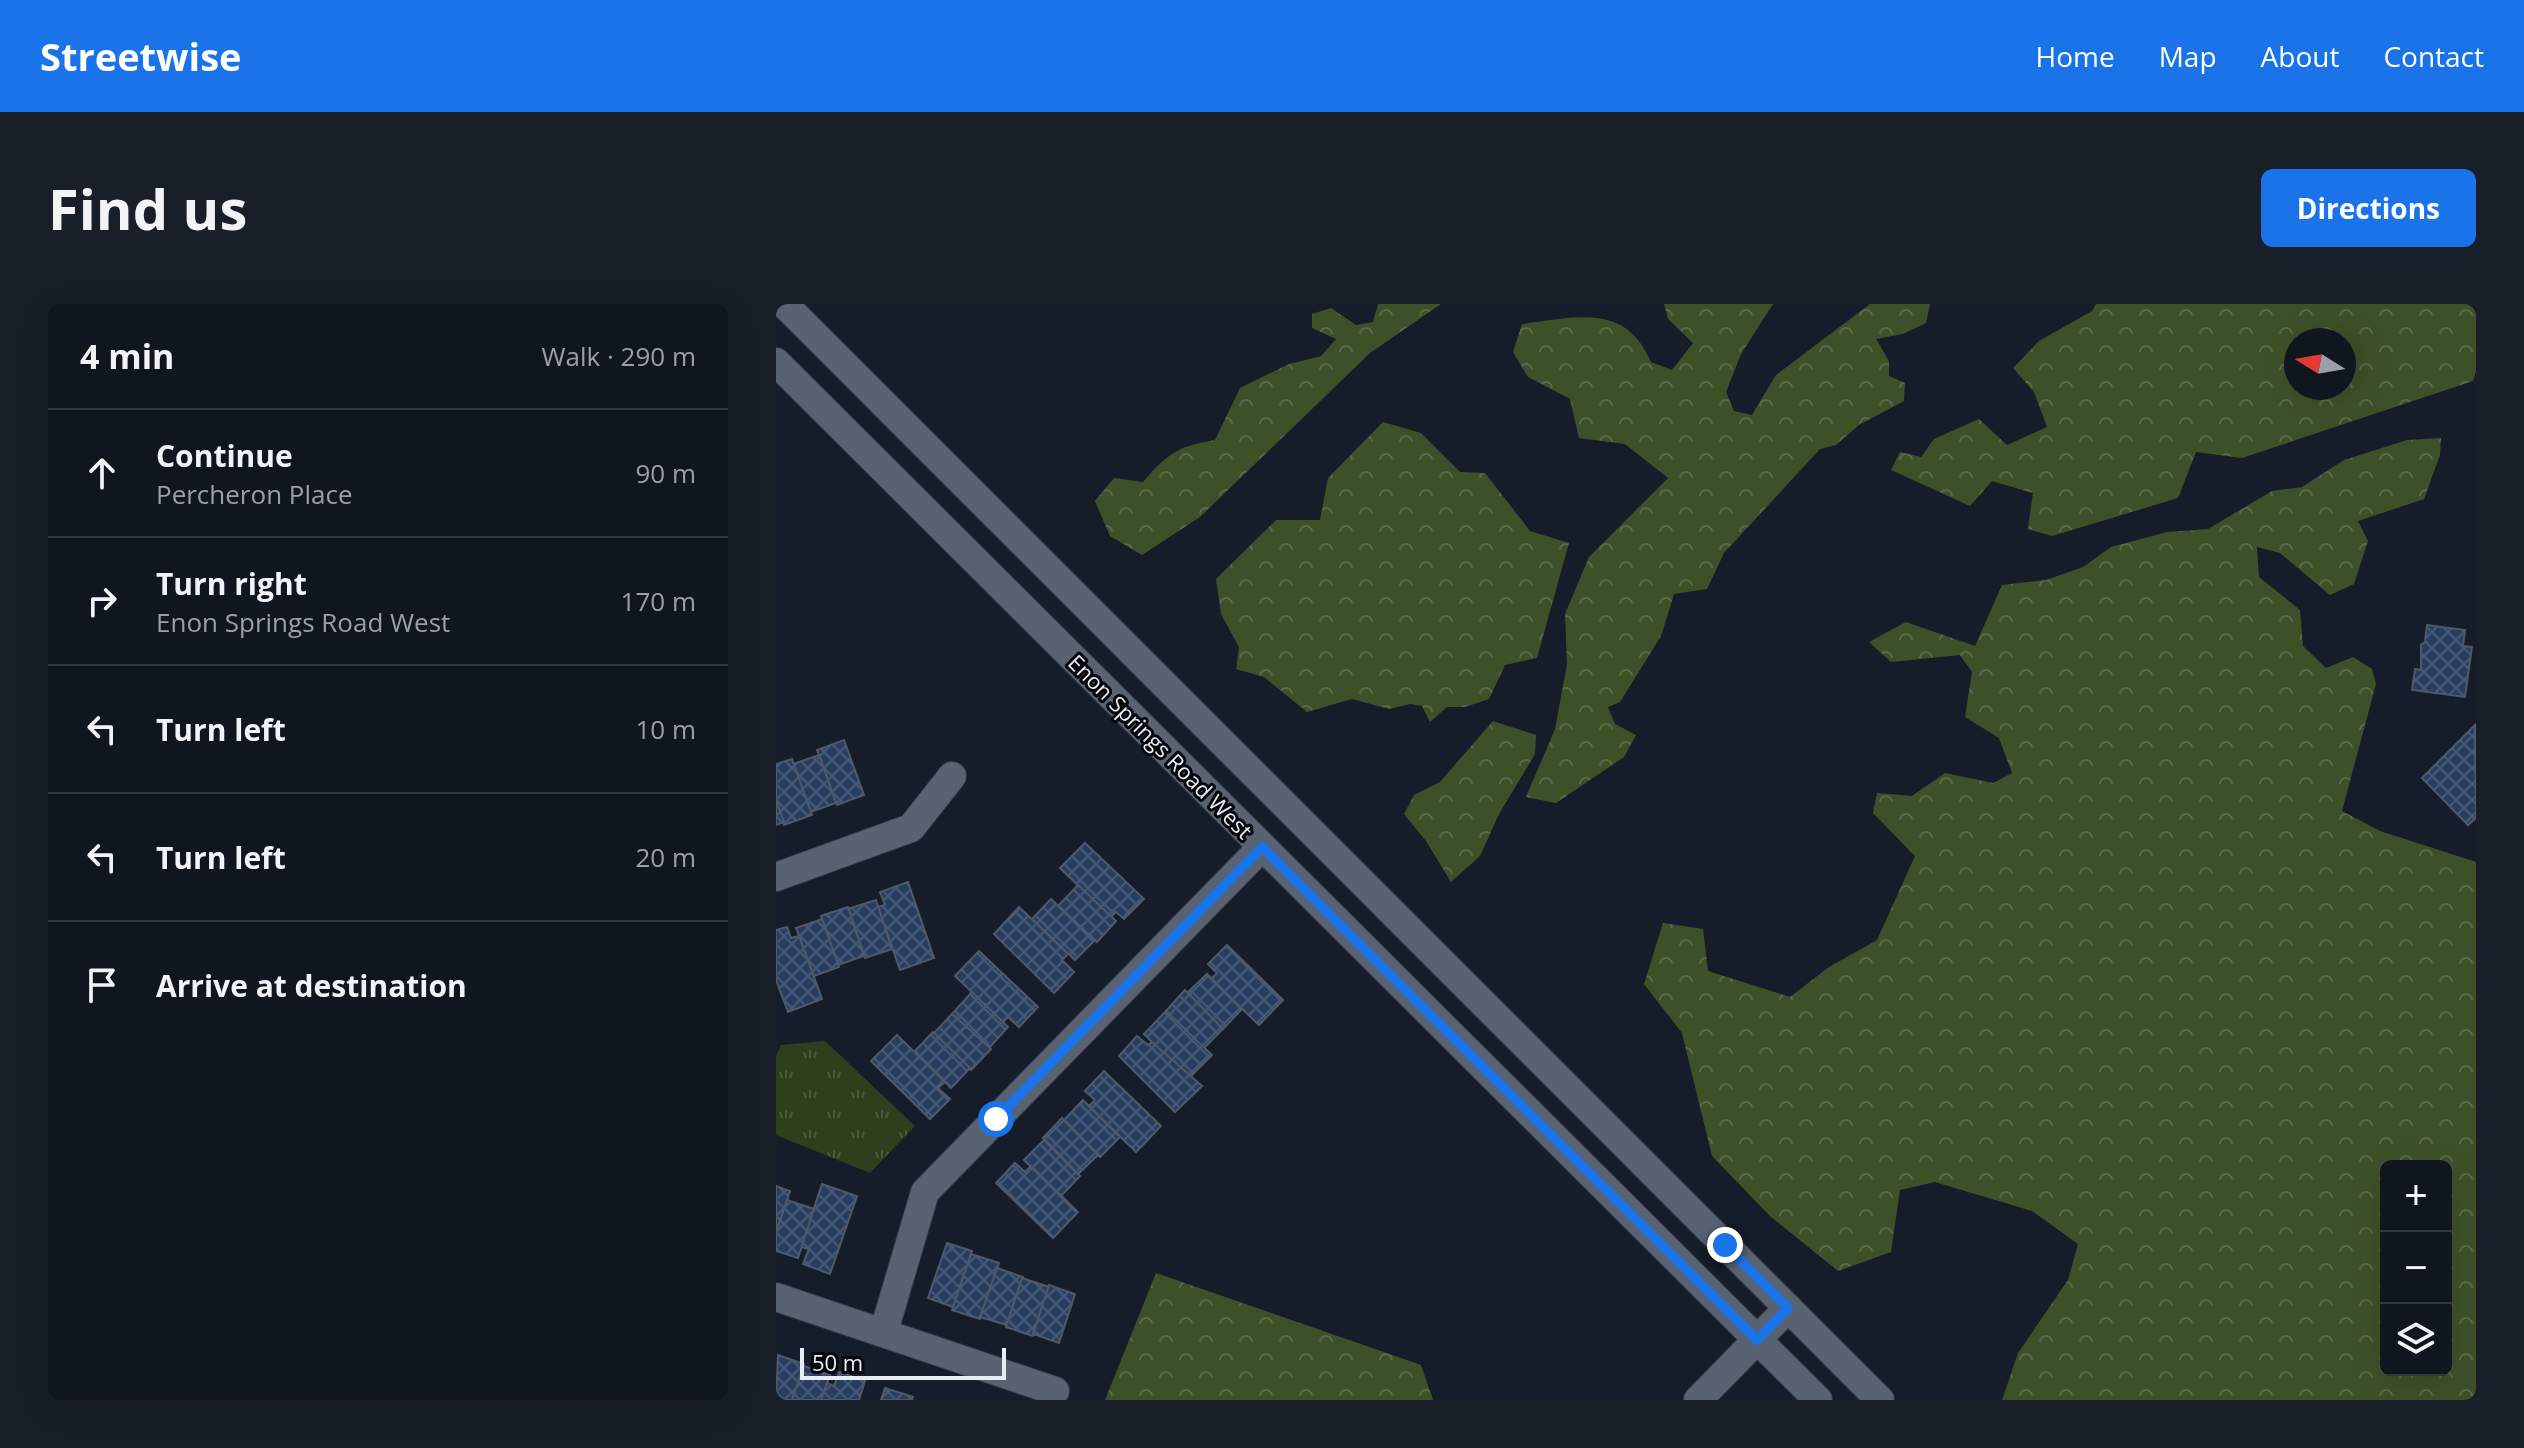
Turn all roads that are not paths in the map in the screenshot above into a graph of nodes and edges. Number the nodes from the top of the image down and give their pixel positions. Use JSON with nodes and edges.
{"nodes":[{"id":1,"x":784,"y":304,"type":"edge"},
{"id":2,"x":776,"y":362,"type":"edge"},
{"id":3,"x":952,"y":776,"type":"dead end"},
{"id":4,"x":1262,"y":847,"type":"junction"},
{"id":5,"x":776,"y":877,"type":"edge"},
{"id":6,"x":776,"y":1297,"type":"edge"},
{"id":7,"x":1788,"y":1308,"type":"junction"},
{"id":8,"x":884,"y":1331,"type":"junction"},
{"id":9,"x":1757,"y":1340,"type":"junction"},
{"id":10,"x":1055,"y":1391,"type":"dead end"},
{"id":11,"x":1698,"y":1400,"type":"edge"},
{"id":12,"x":1818,"y":1400,"type":"edge"},
{"id":13,"x":1880,"y":1400,"type":"edge"}],
"edges":[{"from":1,"to":7,"type":"street"},
{"from":2,"to":4,"type":"street","name":"Enon Springs Road West"},
{"from":3,"to":5,"type":"street"},
{"from":4,"to":8,"type":"street"},
{"from":4,"to":9,"type":"street","name":"Enon Springs Road West"},
{"from":6,"to":8,"type":"street"},
{"from":7,"to":9,"type":"street"},
{"from":7,"to":13,"type":"street"},
{"from":8,"to":10,"type":"street"},
{"from":9,"to":11,"type":"street"},
{"from":9,"to":12,"type":"street","name":"Enon Springs Road West"}]}
